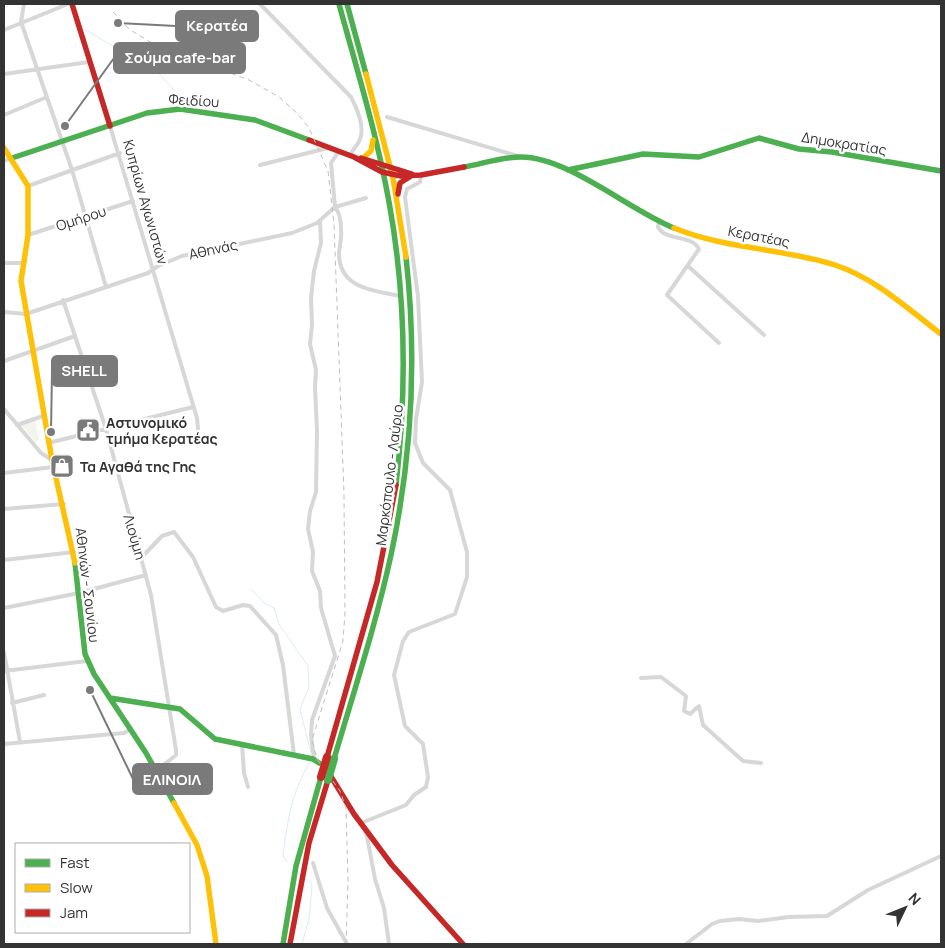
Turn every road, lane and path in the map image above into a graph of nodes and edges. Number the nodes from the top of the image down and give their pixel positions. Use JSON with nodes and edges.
{"nodes":[{"id":1,"x":24,"y":4,"type":"edge"},
{"id":2,"x":70,"y":4,"type":"edge"},
{"id":3,"x":260,"y":4,"type":"edge"},
{"id":4,"x":339,"y":4,"type":"edge"},
{"id":5,"x":347,"y":4,"type":"edge"},
{"id":6,"x":21,"y":22,"type":"junction"},
{"id":7,"x":4,"y":30,"type":"edge"},
{"id":8,"x":89,"y":62,"type":"junction"},
{"id":9,"x":38,"y":69,"type":"junction"},
{"id":10,"x":4,"y":74,"type":"edge"},
{"id":11,"x":47,"y":97,"type":"junction"},
{"id":12,"x":4,"y":115,"type":"edge"},
{"id":13,"x":386,"y":117,"type":"dead end"},
{"id":14,"x":110,"y":126,"type":"junction"},
{"id":15,"x":373,"y":133,"type":"junction"},
{"id":16,"x":62,"y":141,"type":"junction"},
{"id":17,"x":328,"y":147,"type":"junction"},
{"id":18,"x":4,"y":148,"type":"edge"},
{"id":19,"x":339,"y":151,"type":"junction"},
{"id":20,"x":120,"y":153,"type":"junction"},
{"id":21,"x":352,"y":156,"type":"junction"},
{"id":22,"x":521,"y":157,"type":"junction"},
{"id":23,"x":363,"y":158,"type":"junction"},
{"id":24,"x":8,"y":160,"type":"edge"},
{"id":25,"x":260,"y":166,"type":"dead end"},
{"id":26,"x":386,"y":169,"type":"junction"},
{"id":27,"x":72,"y":170,"type":"junction"},
{"id":28,"x":568,"y":170,"type":"junction"},
{"id":29,"x":941,"y":171,"type":"edge"},
{"id":30,"x":420,"y":175,"type":"junction"},
{"id":31,"x":411,"y":176,"type":"junction"},
{"id":32,"x":28,"y":186,"type":"junction"},
{"id":33,"x":366,"y":198,"type":"dead end"},
{"id":34,"x":397,"y":201,"type":"junction"},
{"id":35,"x":133,"y":202,"type":"junction"},
{"id":36,"x":335,"y":207,"type":"junction"},
{"id":37,"x":86,"y":216,"type":"junction"},
{"id":38,"x":659,"y":221,"type":"junction"},
{"id":39,"x":320,"y":222,"type":"junction"},
{"id":40,"x":28,"y":235,"type":"junction"},
{"id":41,"x":4,"y":263,"type":"edge"},
{"id":42,"x":23,"y":263,"type":"junction"},
{"id":43,"x":688,"y":266,"type":"junction"},
{"id":44,"x":153,"y":270,"type":"junction"},
{"id":45,"x":106,"y":287,"type":"junction"},
{"id":46,"x":401,"y":296,"type":"junction"},
{"id":47,"x":63,"y":300,"type":"junction"},
{"id":48,"x":4,"y":312,"type":"edge"},
{"id":49,"x":26,"y":314,"type":"junction"},
{"id":50,"x":941,"y":334,"type":"edge"},
{"id":51,"x":764,"y":335,"type":"dead end"},
{"id":52,"x":75,"y":336,"type":"junction"},
{"id":53,"x":719,"y":343,"type":"dead end"},
{"id":54,"x":31,"y":352,"type":"junction"},
{"id":55,"x":4,"y":361,"type":"edge"},
{"id":56,"x":193,"y":407,"type":"junction"},
{"id":57,"x":4,"y":409,"type":"edge"},
{"id":58,"x":43,"y":416,"type":"junction"},
{"id":59,"x":17,"y":425,"type":"junction"},
{"id":60,"x":106,"y":429,"type":"junction"},
{"id":61,"x":199,"y":442,"type":"dead end"},
{"id":62,"x":48,"y":443,"type":"junction"},
{"id":63,"x":52,"y":463,"type":"junction"},
{"id":64,"x":4,"y":473,"type":"edge"},
{"id":65,"x":64,"y":504,"type":"junction"},
{"id":66,"x":4,"y":509,"type":"edge"},
{"id":67,"x":74,"y":552,"type":"junction"},
{"id":68,"x":141,"y":558,"type":"junction"},
{"id":69,"x":4,"y":560,"type":"edge"},
{"id":70,"x":146,"y":575,"type":"junction"},
{"id":71,"x":79,"y":593,"type":"junction"},
{"id":72,"x":4,"y":608,"type":"edge"},
{"id":73,"x":4,"y":652,"type":"edge"},
{"id":74,"x":87,"y":661,"type":"junction"},
{"id":75,"x":5,"y":671,"type":"edge"},
{"id":76,"x":641,"y":678,"type":"dead end"},
{"id":77,"x":44,"y":695,"type":"dead end"},
{"id":78,"x":110,"y":698,"type":"junction"},
{"id":79,"x":12,"y":703,"type":"junction"},
{"id":80,"x":169,"y":707,"type":"junction"},
{"id":81,"x":131,"y":729,"type":"junction"},
{"id":82,"x":20,"y":742,"type":"junction"},
{"id":83,"x":4,"y":744,"type":"edge"},
{"id":84,"x":242,"y":745,"type":"junction"},
{"id":85,"x":294,"y":755,"type":"junction"},
{"id":86,"x":331,"y":758,"type":"junction"},
{"id":87,"x":317,"y":761,"type":"joint"},
{"id":88,"x":761,"y":763,"type":"dead end"},
{"id":89,"x":156,"y":771,"type":"junction"},
{"id":90,"x":326,"y":777,"type":"junction"},
{"id":91,"x":248,"y":787,"type":"dead end"},
{"id":92,"x":363,"y":826,"type":"junction"},
{"id":93,"x":941,"y":856,"type":"edge"},
{"id":94,"x":313,"y":863,"type":"dead end"},
{"id":95,"x":216,"y":944,"type":"edge"},
{"id":96,"x":283,"y":944,"type":"edge"},
{"id":97,"x":290,"y":944,"type":"edge"},
{"id":98,"x":347,"y":944,"type":"edge"},
{"id":99,"x":389,"y":944,"type":"edge"},
{"id":100,"x":464,"y":944,"type":"edge"},
{"id":101,"x":686,"y":944,"type":"edge"}],
"edges":[{"from":1,"to":6,"type":"street"},
{"from":2,"to":6,"type":"street"},
{"from":2,"to":8,"type":"main road","name":"Κυπρίων Αγωνιστών"},
{"from":3,"to":21,"type":"street"},
{"from":4,"to":15,"type":"main road","name":"Μαρκόπουλο - Λαύριο"},
{"from":5,"to":26,"type":"main road","name":"Μαρκόπουλο - Λαύριο"},
{"from":6,"to":7,"type":"street"},
{"from":6,"to":9,"type":"street"},
{"from":8,"to":9,"type":"street"},
{"from":8,"to":14,"type":"main road","name":"Κυπρίων Αγωνιστών"},
{"from":9,"to":10,"type":"street"},
{"from":9,"to":11,"type":"street"},
{"from":11,"to":12,"type":"street"},
{"from":11,"to":16,"type":"street"},
{"from":13,"to":22,"type":"street"},
{"from":14,"to":16,"type":"main road","name":"Φειδίου"},
{"from":14,"to":17,"type":"main road","name":"Φειδίου"},
{"from":14,"to":20,"type":"street","name":"Κυπρίων Αγωνιστών"},
{"from":15,"to":23,"type":"main road"},
{"from":15,"to":26,"type":"main road","name":"Μαρκόπουλο - Λαύριο"},
{"from":16,"to":24,"type":"main road","name":"Φειδίου"},
{"from":16,"to":27,"type":"street"},
{"from":17,"to":19,"type":"main road","name":"Φειδίου"},
{"from":17,"to":25,"type":"street"},
{"from":18,"to":24,"type":"main road","name":"Αθηνών - Σουνίου"},
{"from":19,"to":21,"type":"main road","name":"Φειδίου"},
{"from":19,"to":36,"type":"street"},
{"from":20,"to":27,"type":"street"},
{"from":20,"to":35,"type":"street","name":"Κυπρίων Αγωνιστών"},
{"from":21,"to":23,"type":"main road"},
{"from":21,"to":26,"type":"main road"},
{"from":22,"to":28,"type":"main road","name":"Κερατέας"},
{"from":22,"to":30,"type":"main road","name":"Κερατέας"},
{"from":23,"to":26,"type":"main road"},
{"from":24,"to":32,"type":"main road","name":"Αθηνών - Σουνίου"},
{"from":26,"to":30,"type":"main road"},
{"from":26,"to":31,"type":"main road","name":"Κερατέας"},
{"from":26,"to":34,"type":"main road","name":"Μαρκόπουλο - Λαύριο"},
{"from":26,"to":46,"type":"main road","name":"Μαρκόπουλο - Λαύριο"},
{"from":27,"to":32,"type":"street"},
{"from":27,"to":37,"type":"street"},
{"from":28,"to":29,"type":"main road","name":"Δημοκρατίας"},
{"from":28,"to":38,"type":"main road","name":"Κερατέας"},
{"from":30,"to":31,"type":"main road","name":"Κερατέας"},
{"from":30,"to":92,"type":"street"},
{"from":31,"to":34,"type":"main road"},
{"from":32,"to":40,"type":"main road","name":"Αθηνών - Σουνίου"},
{"from":33,"to":36,"type":"street"},
{"from":34,"to":86,"type":"main road","name":"Μαρκόπουλο - Λαύριο"},
{"from":35,"to":37,"type":"street","name":"Ομήρου"},
{"from":35,"to":44,"type":"street","name":"Κυπρίων Αγωνιστών"},
{"from":36,"to":39,"type":"street","name":"Αθηνάς"},
{"from":36,"to":46,"type":"street"},
{"from":37,"to":40,"type":"street","name":"Ομήρου"},
{"from":37,"to":45,"type":"street"},
{"from":38,"to":43,"type":"street"},
{"from":38,"to":50,"type":"main road","name":"Κερατέας"},
{"from":39,"to":44,"type":"street","name":"Αθηνάς"},
{"from":39,"to":87,"type":"street"},
{"from":40,"to":42,"type":"main road","name":"Αθηνών - Σουνίου"},
{"from":41,"to":42,"type":"street"},
{"from":42,"to":49,"type":"main road","name":"Αθηνών - Σουνίου"},
{"from":43,"to":51,"type":"street"},
{"from":43,"to":53,"type":"street"},
{"from":44,"to":45,"type":"street","name":"Αθηνάς"},
{"from":44,"to":56,"type":"street","name":"Κυπρίων Αγωνιστών"},
{"from":45,"to":47,"type":"street","name":"Αθηνάς"},
{"from":46,"to":86,"type":"main road","name":"Μαρκόπουλο - Λαύριο"},
{"from":47,"to":49,"type":"street","name":"Αθηνάς"},
{"from":47,"to":52,"type":"street","name":"Λιούμη"},
{"from":48,"to":49,"type":"street","name":"Αθηνάς"},
{"from":49,"to":54,"type":"main road","name":"Αθηνών - Σουνίου"},
{"from":52,"to":54,"type":"street"},
{"from":52,"to":60,"type":"street","name":"Λιούμη"},
{"from":54,"to":55,"type":"street"},
{"from":54,"to":58,"type":"main road","name":"Αθηνών - Σουνίου"},
{"from":56,"to":60,"type":"street"},
{"from":56,"to":61,"type":"street","name":"Κυπρίων Αγωνιστών"},
{"from":57,"to":59,"type":"street"},
{"from":58,"to":59,"type":"street"},
{"from":58,"to":62,"type":"main road","name":"Αθηνών - Σουνίου"},
{"from":59,"to":63,"type":"street"},
{"from":60,"to":62,"type":"street"},
{"from":60,"to":68,"type":"street","name":"Λιούμη"},
{"from":62,"to":63,"type":"main road","name":"Αθηνών - Σουνίου"},
{"from":63,"to":64,"type":"street"},
{"from":63,"to":65,"type":"main road","name":"Αθηνών - Σουνίου"},
{"from":65,"to":66,"type":"street"},
{"from":65,"to":67,"type":"main road","name":"Αθηνών - Σουνίου"},
{"from":67,"to":69,"type":"street"},
{"from":67,"to":71,"type":"main road","name":"Αθηνών - Σουνίου"},
{"from":68,"to":70,"type":"street","name":"Λιούμη"},
{"from":68,"to":85,"type":"street"},
{"from":70,"to":71,"type":"street"},
{"from":70,"to":80,"type":"street","name":"Λιούμη"},
{"from":71,"to":72,"type":"street"},
{"from":71,"to":74,"type":"main road","name":"Αθηνών - Σουνίου"},
{"from":73,"to":75,"type":"street"},
{"from":74,"to":75,"type":"street"},
{"from":74,"to":78,"type":"main road","name":"Αθηνών - Σουνίου"},
{"from":75,"to":79,"type":"street"},
{"from":76,"to":88,"type":"street"},
{"from":77,"to":79,"type":"street"},
{"from":78,"to":80,"type":"main road"},
{"from":78,"to":81,"type":"main road","name":"Αθηνών - Σουνίου"},
{"from":79,"to":82,"type":"street"},
{"from":80,"to":84,"type":"main road"},
{"from":80,"to":89,"type":"street","name":"Λιούμη"},
{"from":81,"to":82,"type":"street"},
{"from":81,"to":89,"type":"main road","name":"Αθηνών - Σουνίου"},
{"from":82,"to":83,"type":"street"},
{"from":84,"to":85,"type":"main road"},
{"from":84,"to":91,"type":"street"},
{"from":85,"to":87,"type":"main road"},
{"from":86,"to":90,"type":"main road","name":"Μαρκόπουλο - Λαύριο","bridge":true},
{"from":89,"to":95,"type":"main road","name":"Αθηνών - Σουνίου"},
{"from":90,"to":92,"type":"main road"},
{"from":90,"to":96,"type":"main road","name":"Μαρκόπουλο - Λαύριο"},
{"from":90,"to":97,"type":"main road","name":"Μαρκόπουλο - Λαύριο"},
{"from":92,"to":99,"type":"street"},
{"from":92,"to":100,"type":"main road"},
{"from":93,"to":101,"type":"street"},
{"from":94,"to":98,"type":"street"}]}
